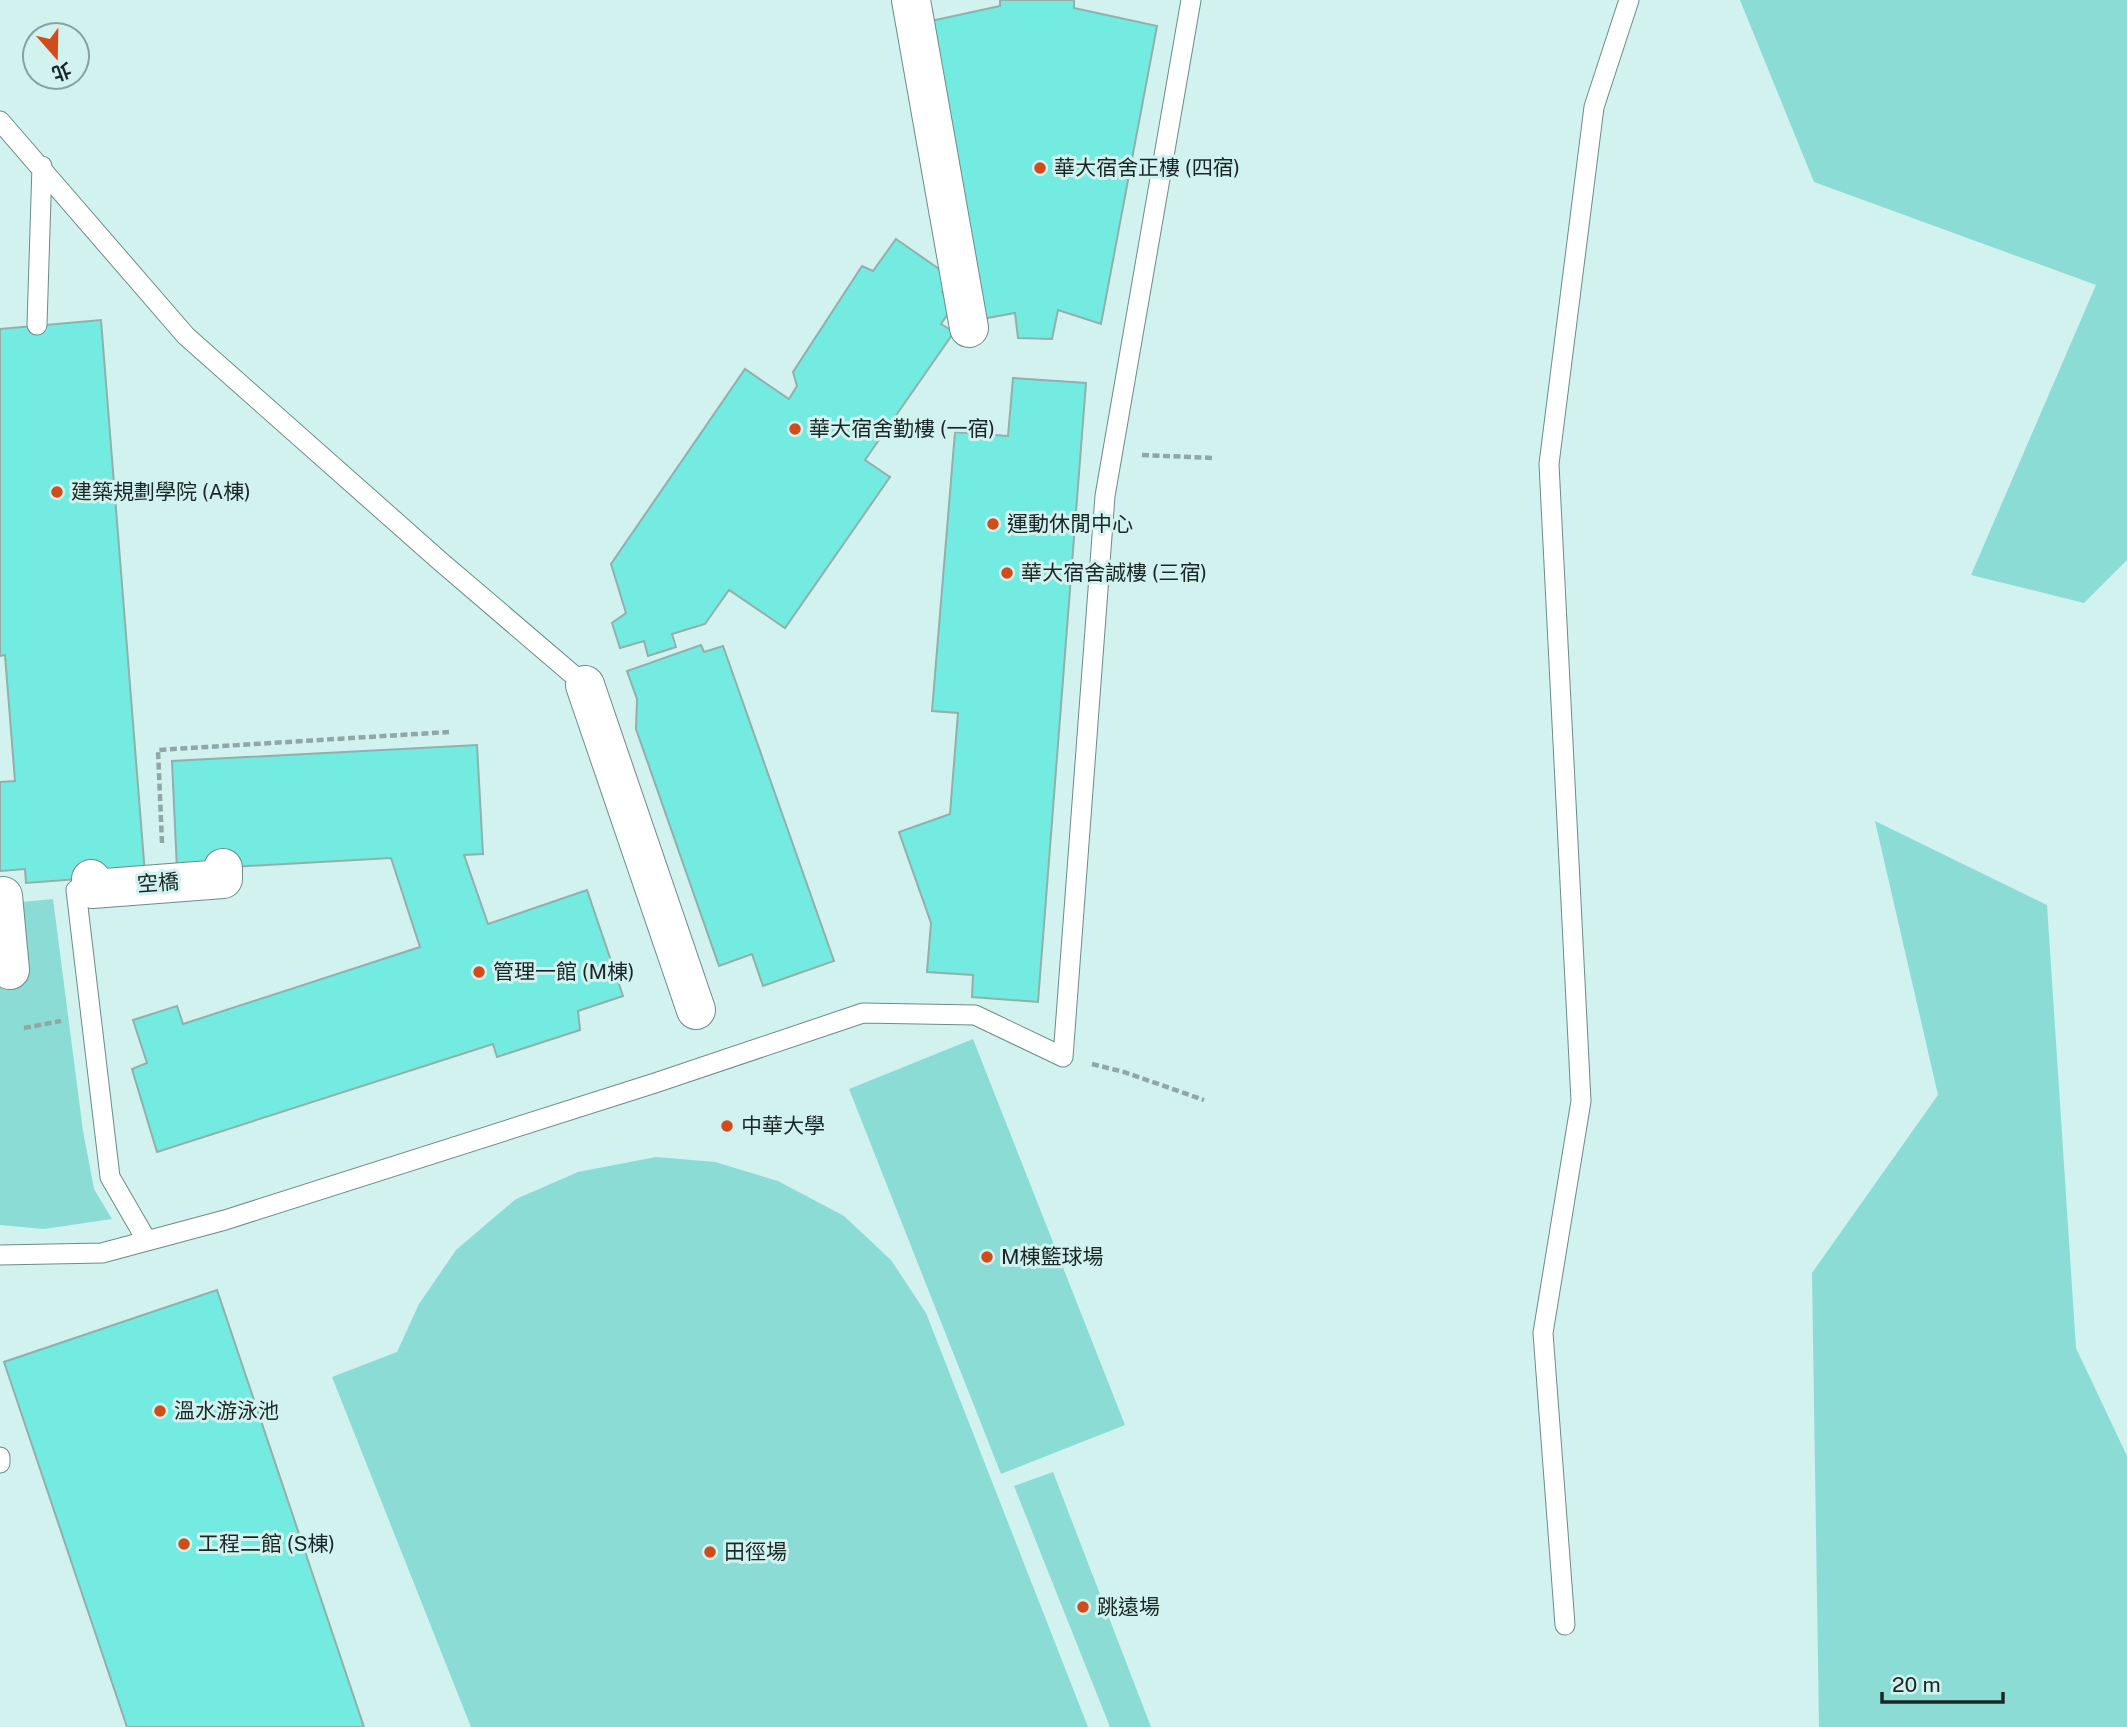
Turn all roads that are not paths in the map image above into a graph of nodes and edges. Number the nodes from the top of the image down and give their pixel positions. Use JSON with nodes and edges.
{"nodes":[{"id":1,"x":911,"y":0,"type":"edge"},
{"id":2,"x":1191,"y":0,"type":"edge"},
{"id":3,"x":1629,"y":0,"type":"edge"},
{"id":4,"x":0,"y":121,"type":"edge"},
{"id":5,"x":41,"y":166,"type":"junction"},
{"id":6,"x":37,"y":326,"type":"dead end"},
{"id":7,"x":969,"y":328,"type":"dead end"},
{"id":8,"x":585,"y":685,"type":"joint"},
{"id":9,"x":223,"y":867,"type":"dead end"},
{"id":10,"x":84,"y":885,"type":"joint"},
{"id":11,"x":3,"y":896,"type":"dead end"},
{"id":12,"x":10,"y":970,"type":"dead end"},
{"id":13,"x":696,"y":1010,"type":"dead end"},
{"id":14,"x":147,"y":1241,"type":"junction"},
{"id":15,"x":0,"y":1255,"type":"edge"},
{"id":16,"x":0,"y":1457,"type":"edge"},
{"id":17,"x":0,"y":1463,"type":"edge"},
{"id":18,"x":1565,"y":1625,"type":"dead end"}],
"edges":[{"from":1,"to":7,"type":"street"},
{"from":2,"to":14,"type":"lane"},
{"from":3,"to":18,"type":"lane"},
{"from":4,"to":5,"type":"lane"},
{"from":5,"to":6,"type":"lane"},
{"from":5,"to":8,"type":"lane"},
{"from":8,"to":13,"type":"street"},
{"from":9,"to":10,"type":"street","name":"空橋"},
{"from":10,"to":14,"type":"lane"},
{"from":11,"to":12,"type":"street"},
{"from":14,"to":15,"type":"lane"},
{"from":16,"to":17,"type":"lane"}]}
